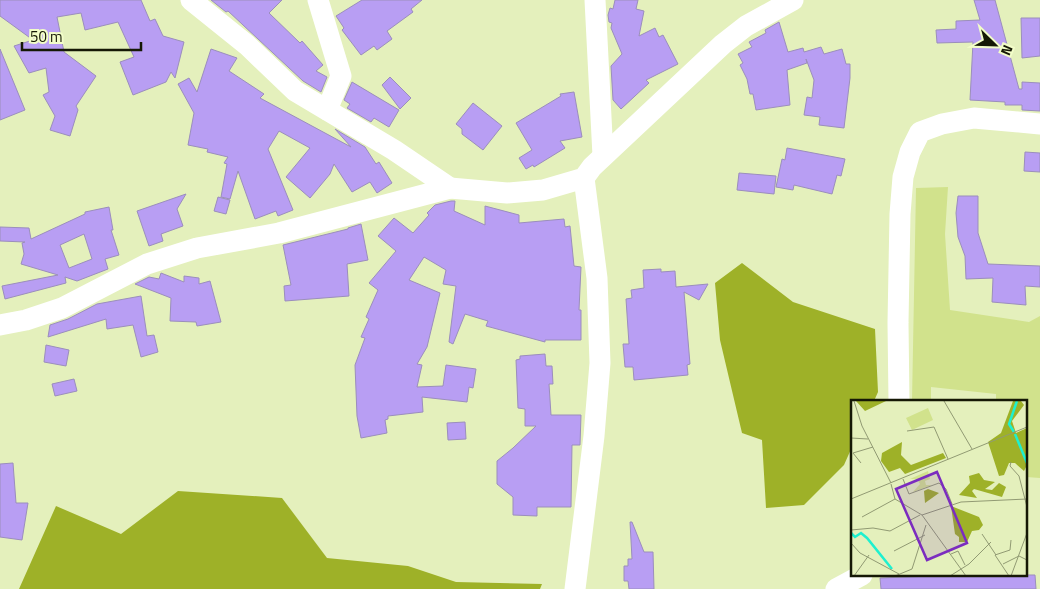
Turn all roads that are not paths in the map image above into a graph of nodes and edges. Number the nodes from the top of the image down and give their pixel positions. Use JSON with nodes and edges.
{"nodes":[{"id":1,"x":191,"y":0,"type":"edge"},
{"id":2,"x":318,"y":0,"type":"edge"},
{"id":3,"x":595,"y":0,"type":"edge"},
{"id":4,"x":793,"y":0,"type":"edge"},
{"id":5,"x":327,"y":110,"type":"junction"},
{"id":6,"x":1040,"y":124,"type":"edge"},
{"id":7,"x":604,"y":156,"type":"junction"},
{"id":8,"x":584,"y":178,"type":"junction"},
{"id":9,"x":450,"y":188,"type":"junction"},
{"id":10,"x":0,"y":325,"type":"edge"},
{"id":11,"x":899,"y":400,"type":"edge"},
{"id":12,"x":860,"y":576,"type":"edge"},
{"id":13,"x":575,"y":589,"type":"edge"},
{"id":14,"x":836,"y":589,"type":"edge"}],
"edges":[{"from":1,"to":5,"type":"street"},
{"from":2,"to":5,"type":"street"},
{"from":3,"to":7,"type":"street"},
{"from":4,"to":7,"type":"street"},
{"from":5,"to":9,"type":"street"},
{"from":6,"to":11,"type":"street"},
{"from":7,"to":8,"type":"street"},
{"from":8,"to":9,"type":"street"},
{"from":8,"to":13,"type":"street"},
{"from":9,"to":10,"type":"street"},
{"from":12,"to":14,"type":"street"}]}
